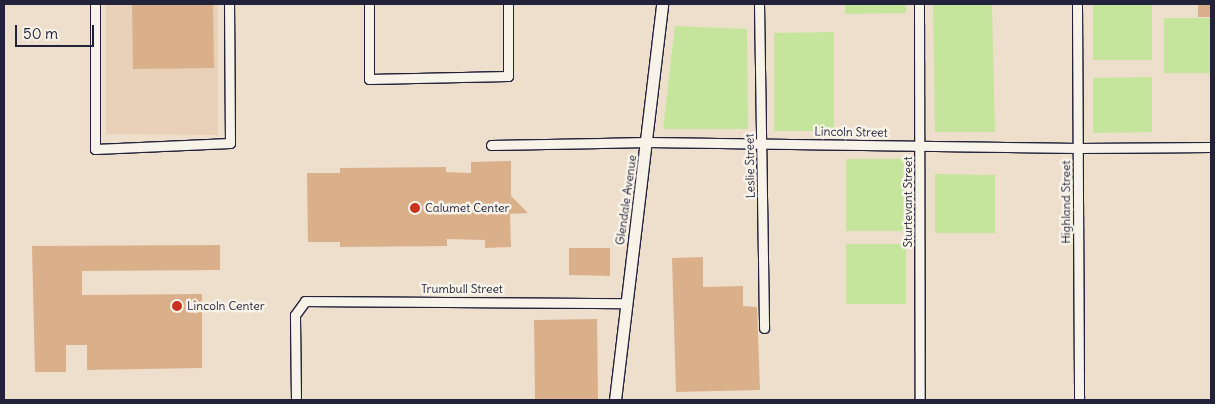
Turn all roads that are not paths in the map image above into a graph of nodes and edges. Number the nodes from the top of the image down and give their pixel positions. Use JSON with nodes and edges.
{"nodes":[{"id":1,"x":95,"y":4,"type":"edge"},
{"id":2,"x":230,"y":4,"type":"edge"},
{"id":3,"x":369,"y":4,"type":"edge"},
{"id":4,"x":508,"y":4,"type":"edge"},
{"id":5,"x":662,"y":4,"type":"edge"},
{"id":6,"x":759,"y":4,"type":"edge"},
{"id":7,"x":919,"y":4,"type":"edge"},
{"id":8,"x":1077,"y":4,"type":"edge"},
{"id":9,"x":647,"y":142,"type":"junction"},
{"id":10,"x":762,"y":143,"type":"junction"},
{"id":11,"x":491,"y":145,"type":"dead end"},
{"id":12,"x":920,"y":145,"type":"junction"},
{"id":13,"x":1211,"y":147,"type":"edge"},
{"id":14,"x":1078,"y":148,"type":"junction"},
{"id":15,"x":625,"y":303,"type":"junction"},
{"id":16,"x":764,"y":328,"type":"dead end"},
{"id":17,"x":296,"y":400,"type":"edge"},
{"id":18,"x":614,"y":400,"type":"edge"},
{"id":19,"x":920,"y":400,"type":"edge"},
{"id":20,"x":1079,"y":400,"type":"edge"}],
"edges":[{"from":1,"to":2,"type":"street"},
{"from":3,"to":4,"type":"street"},
{"from":5,"to":9,"type":"street","name":"Glendale Avenue"},
{"from":6,"to":10,"type":"street","name":"Leslie Street"},
{"from":7,"to":12,"type":"street","name":"Sturtevant Street"},
{"from":8,"to":14,"type":"street","name":"Highland Street"},
{"from":9,"to":10,"type":"street","name":"Lincoln Street"},
{"from":9,"to":11,"type":"street","name":"Lincoln Street"},
{"from":9,"to":15,"type":"street","name":"Glendale Avenue"},
{"from":10,"to":12,"type":"street","name":"Lincoln Street"},
{"from":10,"to":16,"type":"street","name":"Leslie Street"},
{"from":12,"to":14,"type":"street","name":"Lincoln Street"},
{"from":12,"to":19,"type":"street","name":"Sturtevant Street"},
{"from":13,"to":14,"type":"street","name":"Lincoln Street"},
{"from":14,"to":20,"type":"street","name":"Highland Street"},
{"from":15,"to":17,"type":"street","name":"Trumbull Street"},
{"from":15,"to":18,"type":"street","name":"Glendale Avenue"}]}
